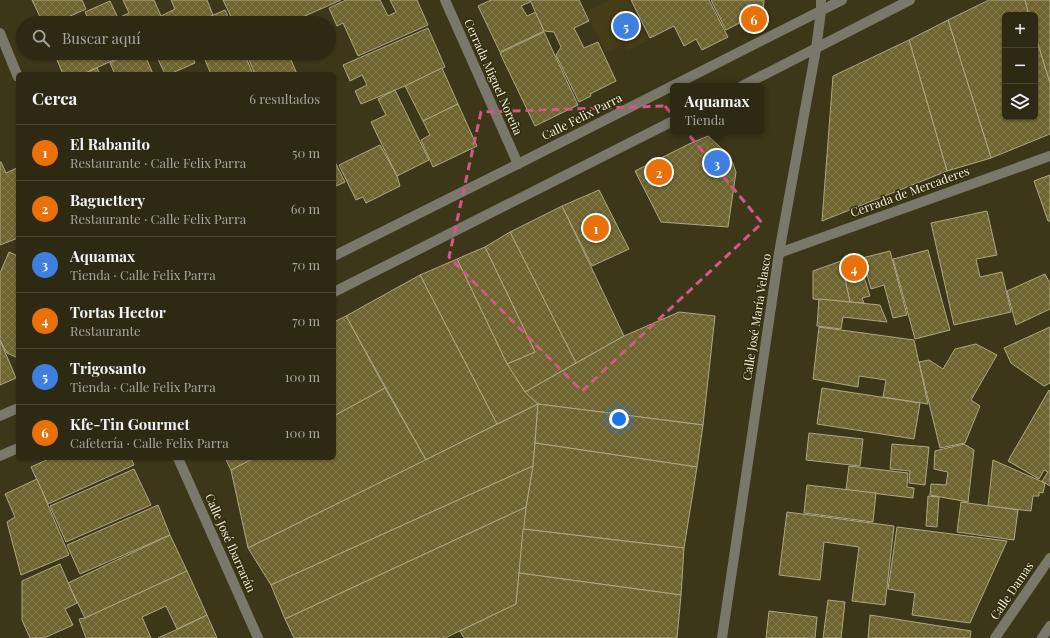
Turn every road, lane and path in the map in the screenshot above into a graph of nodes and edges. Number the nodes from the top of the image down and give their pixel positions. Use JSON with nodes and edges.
{"nodes":[{"id":1,"x":444,"y":0,"type":"edge"},
{"id":2,"x":821,"y":0,"type":"edge"},
{"id":3,"x":842,"y":0,"type":"edge"},
{"id":4,"x":910,"y":0,"type":"edge"},
{"id":5,"x":821,"y":10,"type":"junction"},
{"id":6,"x":0,"y":33,"type":"edge"},
{"id":7,"x":816,"y":49,"type":"junction"},
{"id":8,"x":16,"y":72,"type":"edge"},
{"id":9,"x":677,"y":83,"type":"edge"},
{"id":10,"x":748,"y":83,"type":"edge"},
{"id":11,"x":670,"y":87,"type":"edge"},
{"id":12,"x":670,"y":123,"type":"edge"},
{"id":13,"x":1050,"y":156,"type":"edge"},
{"id":14,"x":518,"y":164,"type":"junction"},
{"id":15,"x":779,"y":253,"type":"junction"},
{"id":16,"x":336,"y":255,"type":"edge"},
{"id":17,"x":336,"y":291,"type":"edge"},
{"id":18,"x":16,"y":409,"type":"edge"},
{"id":19,"x":0,"y":416,"type":"edge"},
{"id":20,"x":16,"y":449,"type":"edge"},
{"id":21,"x":0,"y":456,"type":"edge"},
{"id":22,"x":179,"y":460,"type":"edge"},
{"id":23,"x":1050,"y":558,"type":"edge"},
{"id":24,"x":1050,"y":626,"type":"edge"},
{"id":25,"x":258,"y":638,"type":"edge"},
{"id":26,"x":722,"y":638,"type":"edge"},
{"id":27,"x":995,"y":638,"type":"edge"},
{"id":28,"x":1042,"y":638,"type":"edge"}],
"edges":[{"from":1,"to":14,"type":"street","name":"Cerrada Miguel Noreña"},
{"from":2,"to":5,"type":"street","name":"Calle José María Velasco"},
{"from":3,"to":5,"type":"street","name":"Calle Felix Parra"},
{"from":4,"to":7,"type":"street"},
{"from":5,"to":7,"type":"street","name":"Calle José María Velasco"},
{"from":5,"to":9,"type":"street","name":"Calle Felix Parra"},
{"from":6,"to":8,"type":"street"},
{"from":7,"to":10,"type":"street"},
{"from":7,"to":15,"type":"street","name":"Calle José María Velasco"},
{"from":11,"to":14,"type":"street","name":"Calle Felix Parra"},
{"from":12,"to":17,"type":"street"},
{"from":13,"to":15,"type":"street","name":"Cerrada de Mercaderes"},
{"from":14,"to":16,"type":"street","name":"Calle Felix Parra"},
{"from":15,"to":26,"type":"street","name":"Calle José María Velasco"},
{"from":18,"to":19,"type":"street"},
{"from":20,"to":21,"type":"street"},
{"from":22,"to":25,"type":"street","name":"Calle José Ibarrarán"},
{"from":23,"to":27,"type":"street","name":"Calle Damas"},
{"from":24,"to":28,"type":"street"}]}
